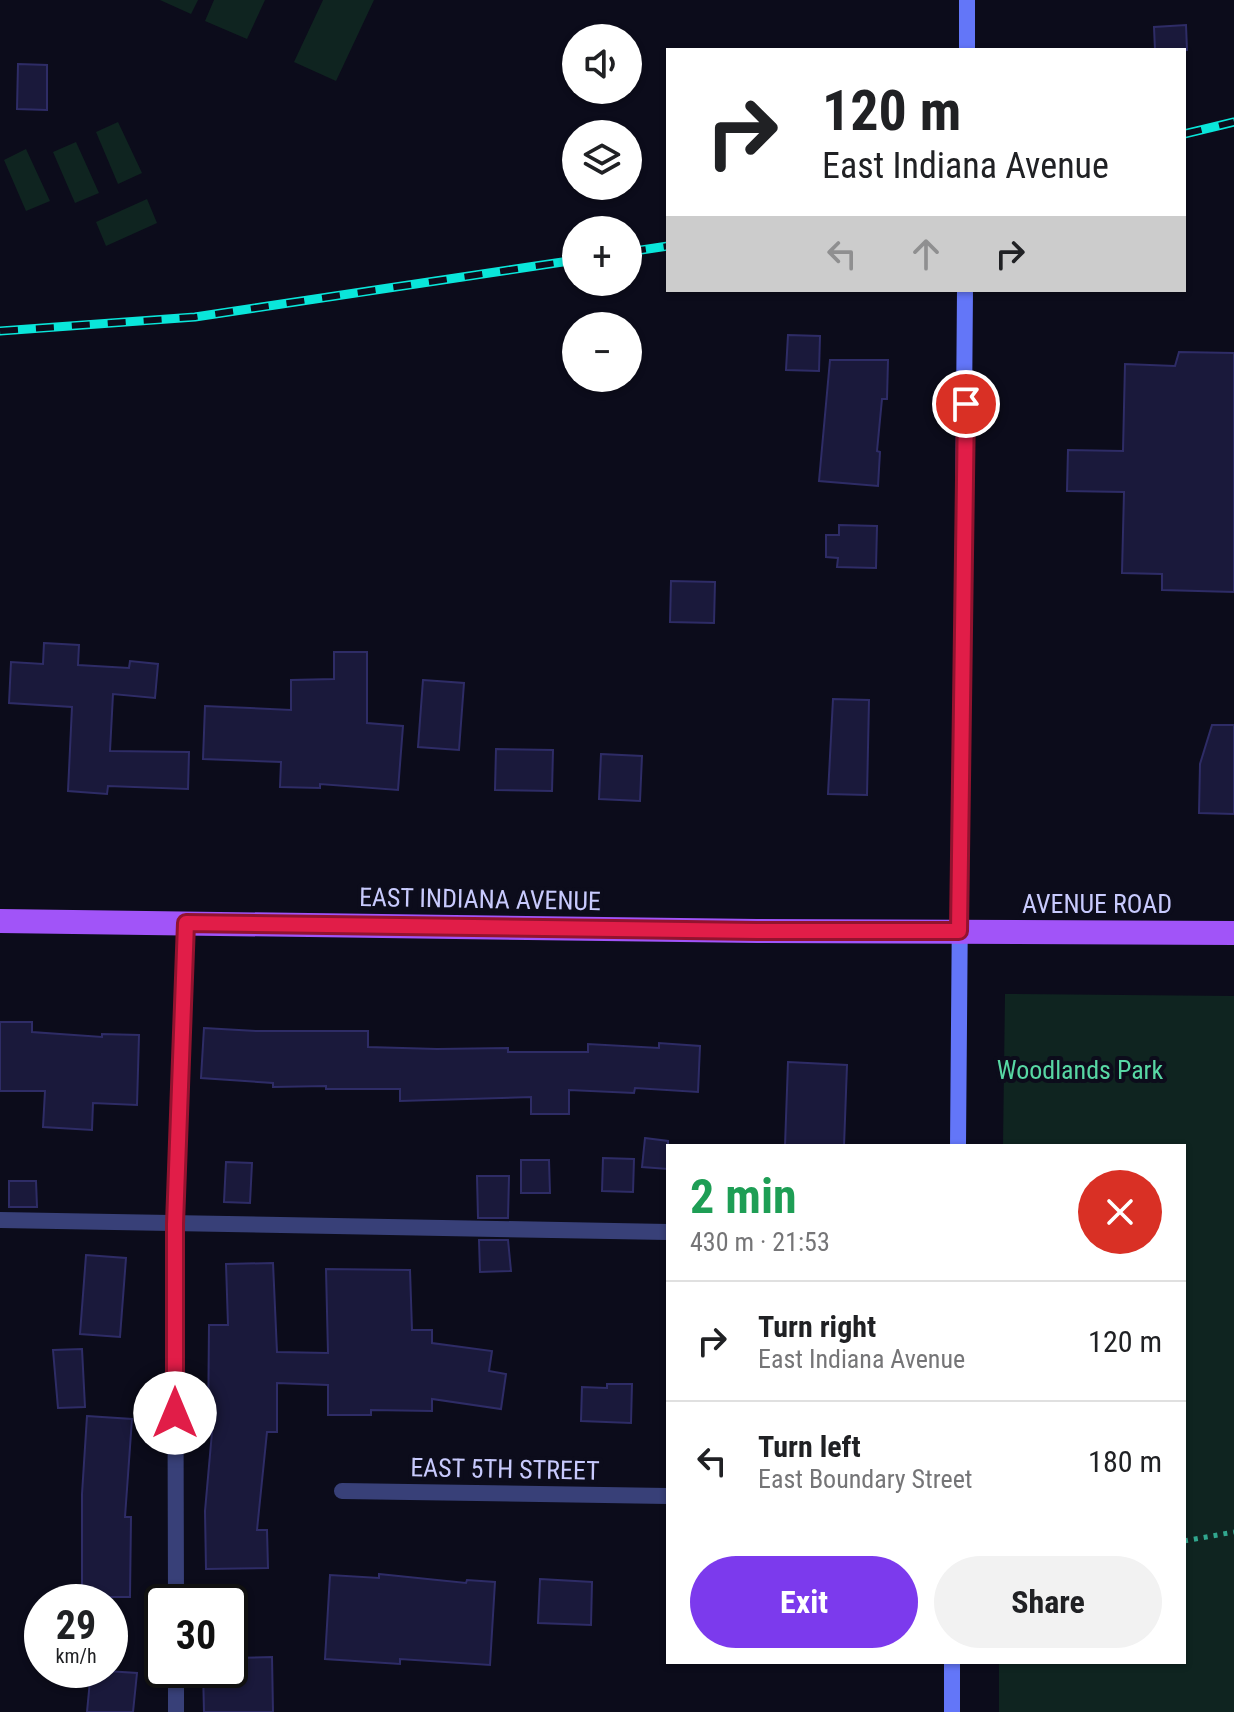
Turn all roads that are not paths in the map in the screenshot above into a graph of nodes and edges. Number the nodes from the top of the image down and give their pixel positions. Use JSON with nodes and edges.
{"nodes":[{"id":1,"x":967,"y":0,"type":"edge"},
{"id":2,"x":967,"y":48,"type":"edge"},
{"id":3,"x":965,"y":292,"type":"edge"},
{"id":4,"x":0,"y":921,"type":"edge"},
{"id":5,"x":186,"y":923,"type":"junction"},
{"id":6,"x":959,"y":931,"type":"junction"},
{"id":7,"x":1234,"y":933,"type":"edge"},
{"id":8,"x":958,"y":1144,"type":"edge"},
{"id":9,"x":0,"y":1220,"type":"edge"},
{"id":10,"x":175,"y":1224,"type":"junction"},
{"id":11,"x":666,"y":1232,"type":"edge"},
{"id":12,"x":342,"y":1491,"type":"dead end"},
{"id":13,"x":666,"y":1496,"type":"edge"},
{"id":14,"x":176,"y":1584,"type":"edge"},
{"id":15,"x":952,"y":1664,"type":"edge"},
{"id":16,"x":176,"y":1688,"type":"edge"},
{"id":17,"x":176,"y":1712,"type":"edge"},
{"id":18,"x":952,"y":1712,"type":"edge"}],
"edges":[{"from":1,"to":2,"type":"street"},
{"from":3,"to":6,"type":"street"},
{"from":4,"to":5,"type":"main road","name":"EAST INDIANA AVENUE"},
{"from":5,"to":6,"type":"main road","name":"EAST INDIANA AVENUE"},
{"from":5,"to":10,"type":"street"},
{"from":6,"to":7,"type":"main road","name":"AVENUE ROAD"},
{"from":6,"to":8,"type":"street"},
{"from":9,"to":10,"type":"street"},
{"from":10,"to":11,"type":"street"},
{"from":10,"to":14,"type":"street"},
{"from":12,"to":13,"type":"street","name":"EAST 5TH STREET"},
{"from":15,"to":18,"type":"street"},
{"from":16,"to":17,"type":"street"}]}
